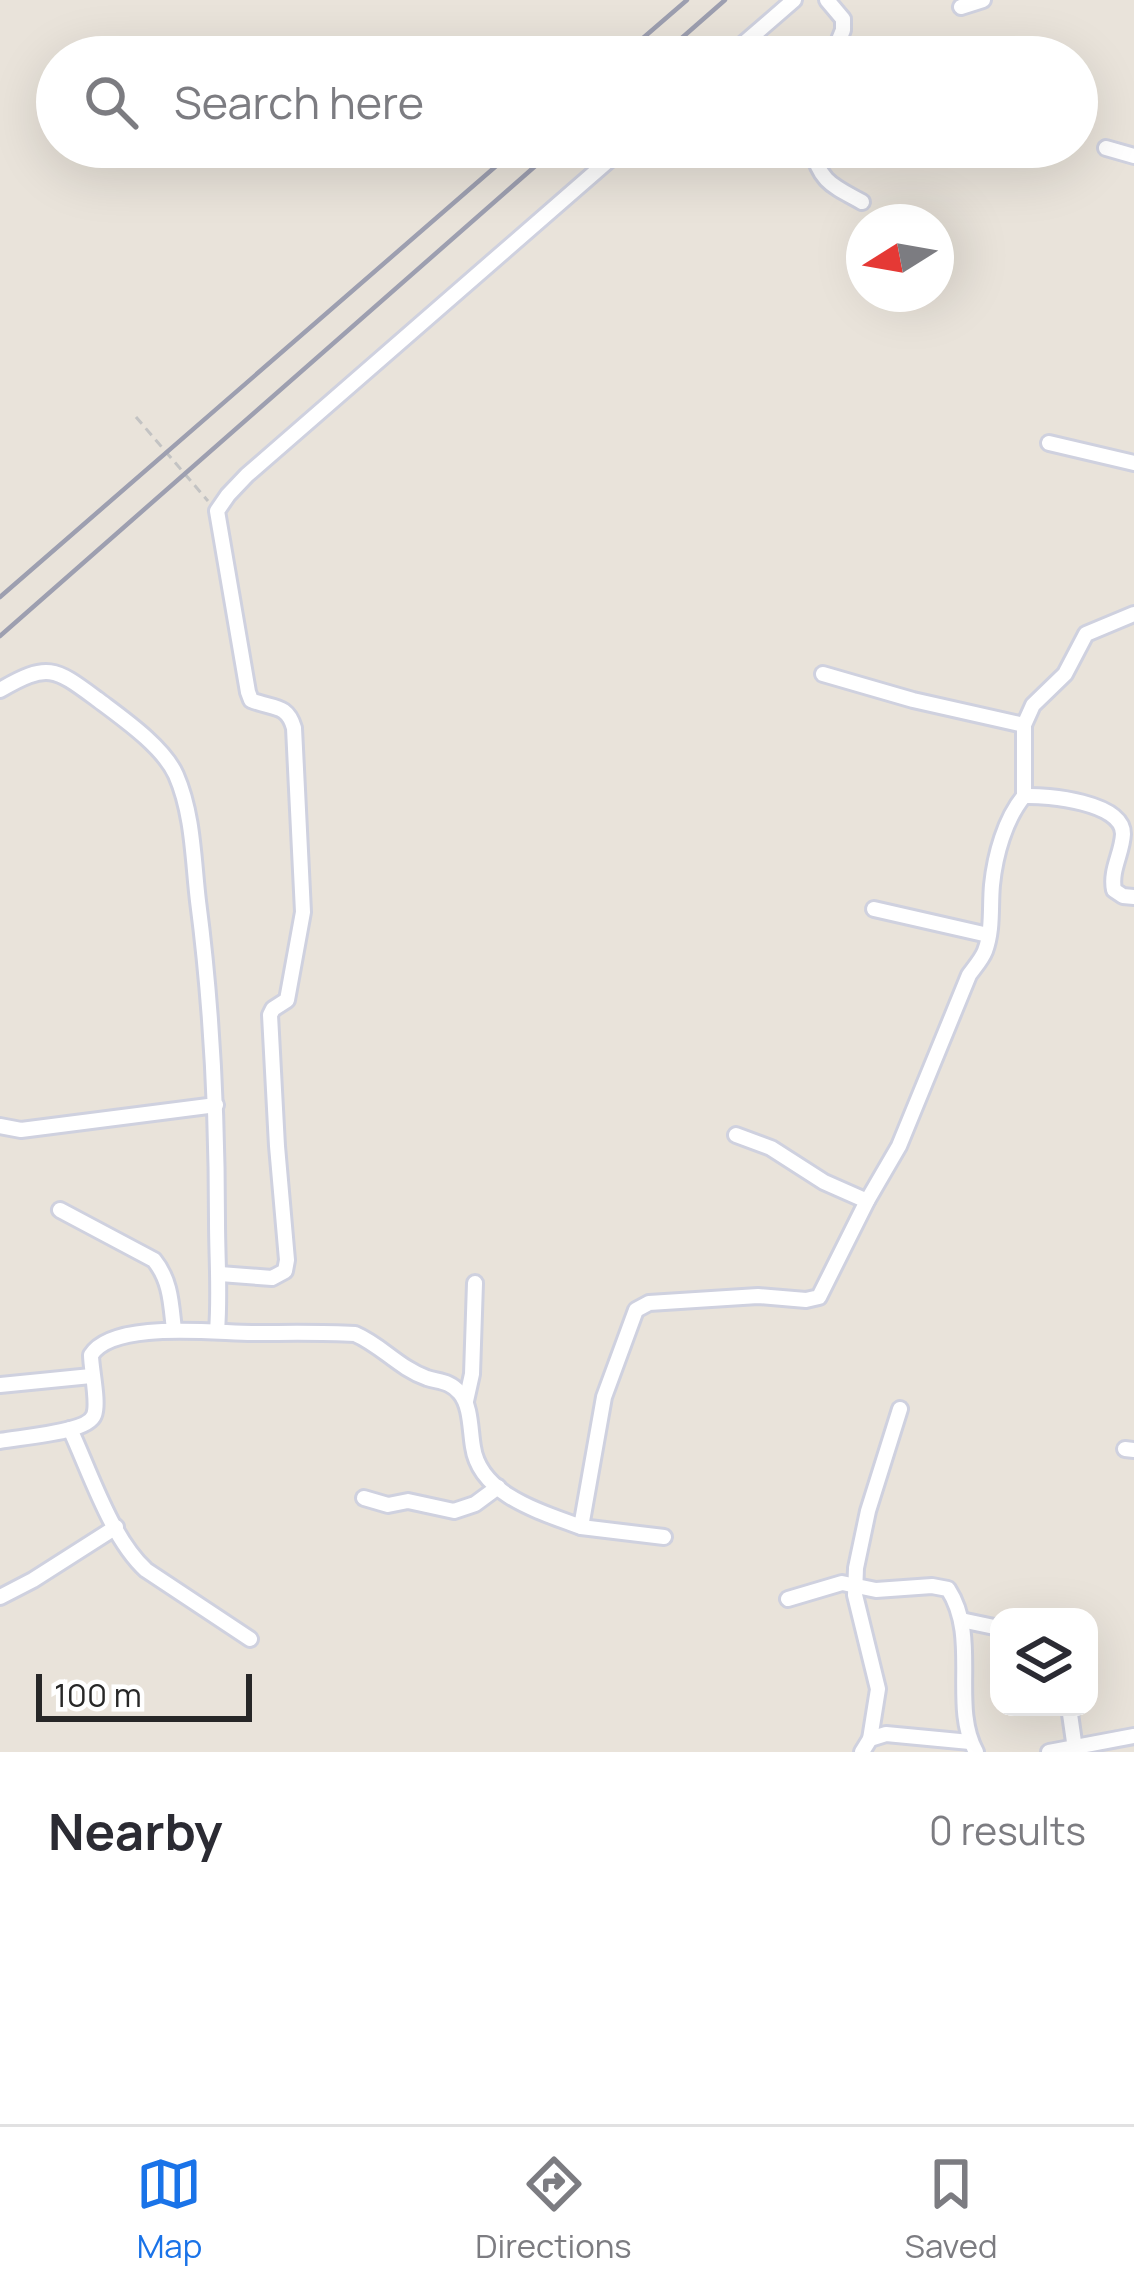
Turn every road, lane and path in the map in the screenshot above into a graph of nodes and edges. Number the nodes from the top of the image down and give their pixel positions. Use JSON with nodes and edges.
{"nodes":[{"id":1,"x":794,"y":0,"type":"edge"},
{"id":2,"x":827,"y":0,"type":"edge"},
{"id":3,"x":983,"y":0,"type":"edge"},
{"id":4,"x":961,"y":7,"type":"dead end"},
{"id":5,"x":752,"y":36,"type":"edge"},
{"id":6,"x":841,"y":36,"type":"edge"},
{"id":7,"x":1106,"y":148,"type":"dead end"},
{"id":8,"x":1134,"y":156,"type":"edge"},
{"id":9,"x":600,"y":168,"type":"edge"},
{"id":10,"x":819,"y":168,"type":"edge"},
{"id":11,"x":862,"y":202,"type":"dead end"},
{"id":12,"x":136,"y":417,"type":"dead end"},
{"id":13,"x":1049,"y":442,"type":"dead end"},
{"id":14,"x":1134,"y":463,"type":"edge"},
{"id":15,"x":218,"y":511,"type":"junction"},
{"id":16,"x":1134,"y":614,"type":"edge"},
{"id":17,"x":823,"y":674,"type":"dead end"},
{"id":18,"x":0,"y":690,"type":"edge"},
{"id":19,"x":1024,"y":725,"type":"junction"},
{"id":20,"x":1024,"y":796,"type":"junction"},
{"id":21,"x":1134,"y":897,"type":"edge"},
{"id":22,"x":874,"y":909,"type":"dead end"},
{"id":23,"x":988,"y":935,"type":"junction"},
{"id":24,"x":216,"y":1105,"type":"junction"},
{"id":25,"x":0,"y":1126,"type":"edge"},
{"id":26,"x":736,"y":1136,"type":"dead end"},
{"id":27,"x":867,"y":1201,"type":"junction"},
{"id":28,"x":60,"y":1210,"type":"dead end"},
{"id":29,"x":220,"y":1274,"type":"junction"},
{"id":30,"x":475,"y":1283,"type":"dead end"},
{"id":31,"x":174,"y":1330,"type":"junction"},
{"id":32,"x":218,"y":1331,"type":"junction"},
{"id":33,"x":91,"y":1376,"type":"junction"},
{"id":34,"x":0,"y":1385,"type":"edge"},
{"id":35,"x":466,"y":1401,"type":"junction"},
{"id":36,"x":900,"y":1409,"type":"dead end"},
{"id":37,"x":70,"y":1430,"type":"junction"},
{"id":38,"x":0,"y":1441,"type":"edge"},
{"id":39,"x":498,"y":1487,"type":"junction"},
{"id":40,"x":364,"y":1498,"type":"dead end"},
{"id":41,"x":116,"y":1527,"type":"junction"},
{"id":42,"x":580,"y":1527,"type":"junction"},
{"id":43,"x":664,"y":1537,"type":"dead end"},
{"id":44,"x":855,"y":1585,"type":"junction"},
{"id":45,"x":0,"y":1597,"type":"edge"},
{"id":46,"x":788,"y":1599,"type":"dead end"},
{"id":47,"x":961,"y":1620,"type":"junction"},
{"id":48,"x":990,"y":1626,"type":"edge"},
{"id":49,"x":250,"y":1639,"type":"dead end"},
{"id":50,"x":1070,"y":1716,"type":"edge"},
{"id":51,"x":1134,"y":1736,"type":"edge"},
{"id":52,"x":866,"y":1745,"type":"edge"},
{"id":53,"x":973,"y":1747,"type":"edge"},
{"id":54,"x":1075,"y":1749,"type":"edge"},
{"id":55,"x":1049,"y":1752,"type":"edge"}],
"edges":[{"from":1,"to":5,"type":"street"},
{"from":2,"to":6,"type":"street"},
{"from":3,"to":4,"type":"street"},
{"from":7,"to":8,"type":"street"},
{"from":9,"to":15,"type":"street"},
{"from":10,"to":11,"type":"street"},
{"from":12,"to":15,"type":"path"},
{"from":13,"to":14,"type":"street"},
{"from":15,"to":29,"type":"street"},
{"from":16,"to":19,"type":"street"},
{"from":17,"to":19,"type":"street"},
{"from":18,"to":24,"type":"street"},
{"from":19,"to":20,"type":"street"},
{"from":20,"to":21,"type":"street"},
{"from":20,"to":23,"type":"street"},
{"from":22,"to":23,"type":"street"},
{"from":23,"to":27,"type":"street"},
{"from":24,"to":25,"type":"street"},
{"from":24,"to":29,"type":"street"},
{"from":26,"to":27,"type":"street"},
{"from":27,"to":42,"type":"street"},
{"from":28,"to":31,"type":"street"},
{"from":29,"to":32,"type":"street"},
{"from":30,"to":35,"type":"street"},
{"from":31,"to":32,"type":"street"},
{"from":31,"to":33,"type":"street"},
{"from":32,"to":35,"type":"street"},
{"from":33,"to":34,"type":"street"},
{"from":33,"to":37,"type":"street"},
{"from":35,"to":39,"type":"street"},
{"from":36,"to":44,"type":"street"},
{"from":37,"to":38,"type":"street"},
{"from":37,"to":41,"type":"street"},
{"from":39,"to":40,"type":"street"},
{"from":39,"to":42,"type":"street"},
{"from":41,"to":45,"type":"street"},
{"from":41,"to":49,"type":"street"},
{"from":42,"to":43,"type":"street"},
{"from":44,"to":46,"type":"street"},
{"from":44,"to":47,"type":"street"},
{"from":44,"to":52,"type":"street"},
{"from":47,"to":48,"type":"street"},
{"from":47,"to":53,"type":"street"},
{"from":50,"to":54,"type":"street"},
{"from":51,"to":54,"type":"street"},
{"from":52,"to":53,"type":"street"},
{"from":54,"to":55,"type":"street"}]}
